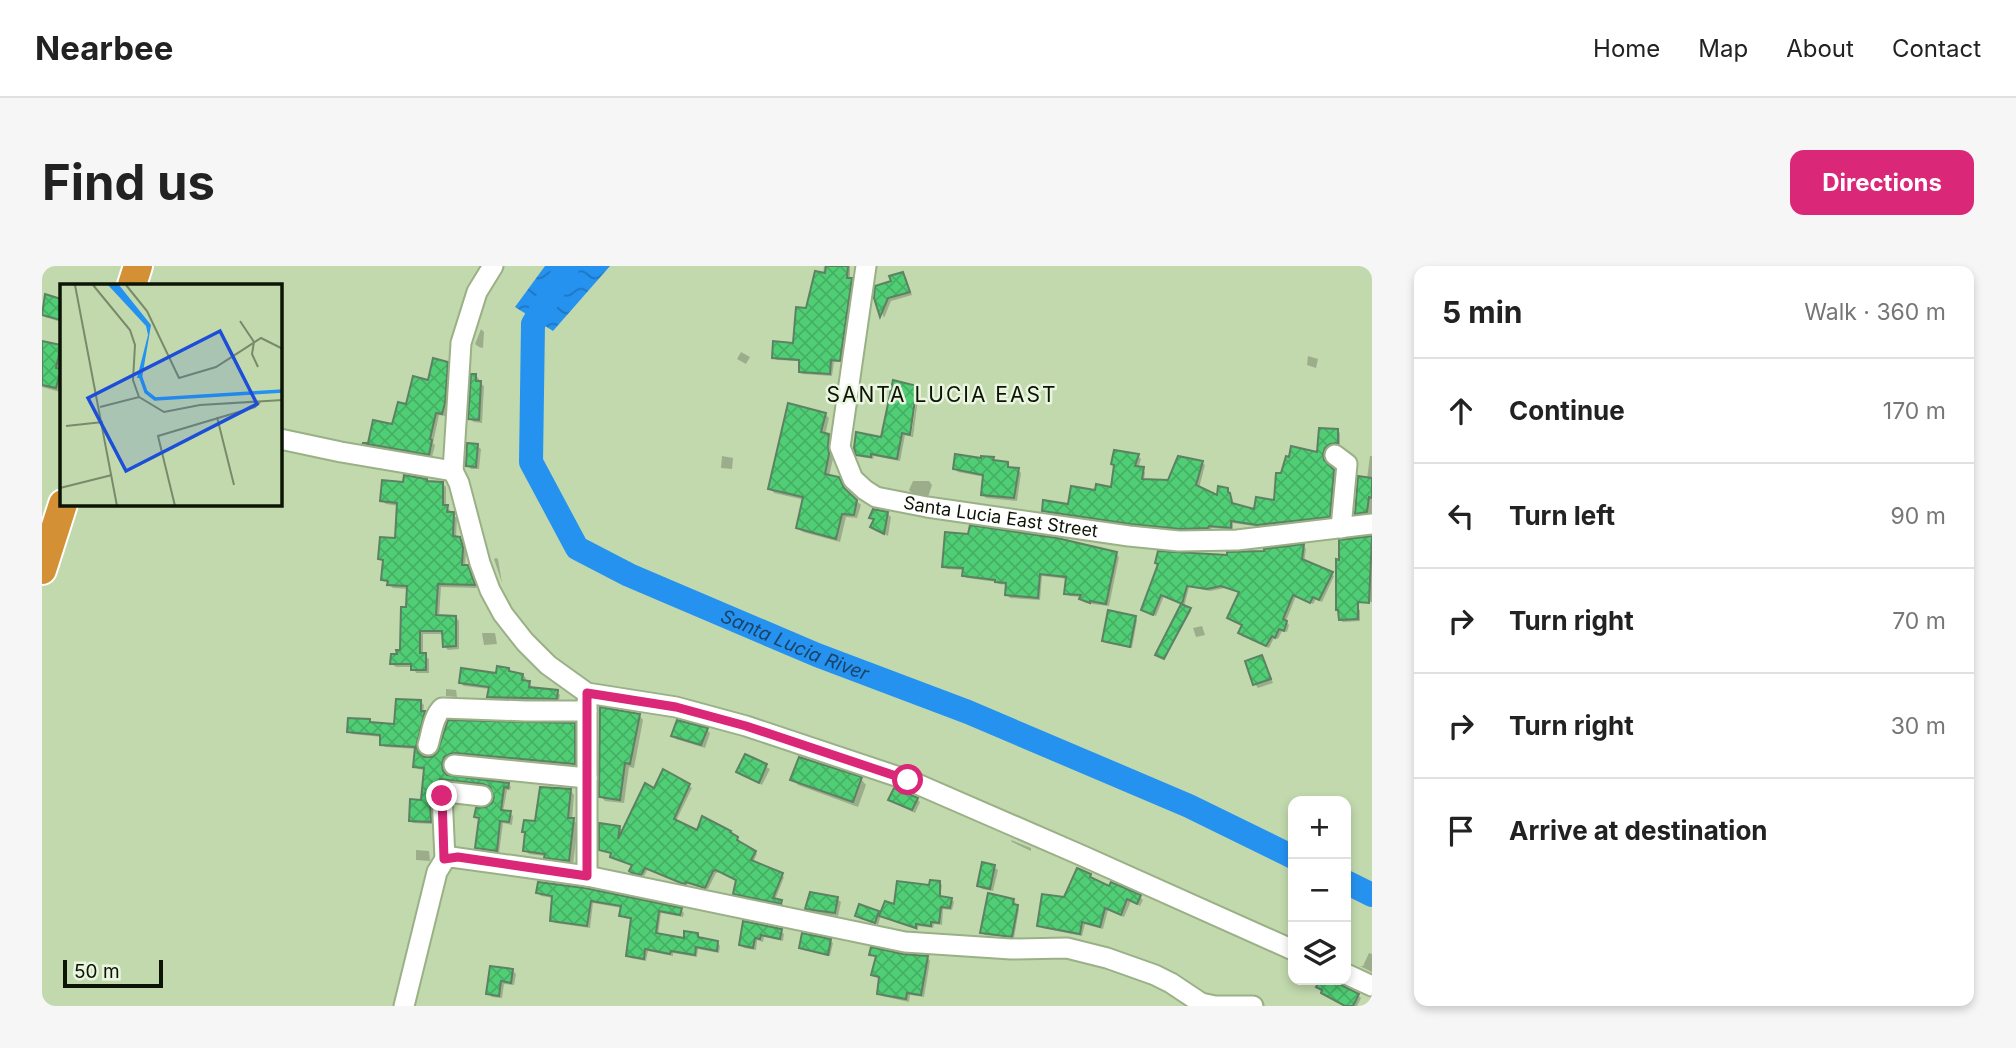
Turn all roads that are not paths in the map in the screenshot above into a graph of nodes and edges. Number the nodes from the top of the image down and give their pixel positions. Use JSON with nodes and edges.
{"nodes":[{"id":1,"x":138,"y":266,"type":"edge"},
{"id":2,"x":493,"y":266,"type":"edge"},
{"id":3,"x":866,"y":266,"type":"edge"},
{"id":4,"x":132,"y":284,"type":"edge"},
{"id":5,"x":282,"y":439,"type":"edge"},
{"id":6,"x":1335,"y":455,"type":"dead end"},
{"id":7,"x":453,"y":471,"type":"junction"},
{"id":8,"x":54,"y":513,"type":"edge"},
{"id":9,"x":1372,"y":524,"type":"edge"},
{"id":10,"x":1341,"y":528,"type":"junction"},
{"id":11,"x":42,"y":570,"type":"edge"},
{"id":12,"x":587,"y":702,"type":"junction"},
{"id":13,"x":428,"y":745,"type":"dead end"},
{"id":14,"x":454,"y":765,"type":"dead end"},
{"id":15,"x":587,"y":778,"type":"junction"},
{"id":16,"x":482,"y":796,"type":"dead end"},
{"id":17,"x":444,"y":859,"type":"junction"},
{"id":18,"x":587,"y":876,"type":"junction"},
{"id":19,"x":1288,"y":948,"type":"edge"},
{"id":20,"x":1351,"y":976,"type":"edge"},
{"id":21,"x":1372,"y":986,"type":"edge"},
{"id":22,"x":404,"y":1006,"type":"edge"},
{"id":23,"x":1253,"y":1006,"type":"edge"}],
"edges":[{"from":1,"to":4,"type":"highway"},
{"from":2,"to":7,"type":"street"},
{"from":3,"to":10,"type":"street","name":"Santa Lucia East Street"},
{"from":5,"to":7,"type":"street"},
{"from":6,"to":10,"type":"street"},
{"from":7,"to":12,"type":"street"},
{"from":8,"to":11,"type":"highway"},
{"from":9,"to":10,"type":"street","name":"Santa Lucia East Street"},
{"from":12,"to":13,"type":"street"},
{"from":12,"to":15,"type":"street"},
{"from":12,"to":19,"type":"street"},
{"from":14,"to":15,"type":"street"},
{"from":15,"to":18,"type":"street"},
{"from":16,"to":17,"type":"street"},
{"from":17,"to":18,"type":"street"},
{"from":17,"to":22,"type":"street"},
{"from":18,"to":23,"type":"street"},
{"from":20,"to":21,"type":"street"}]}
